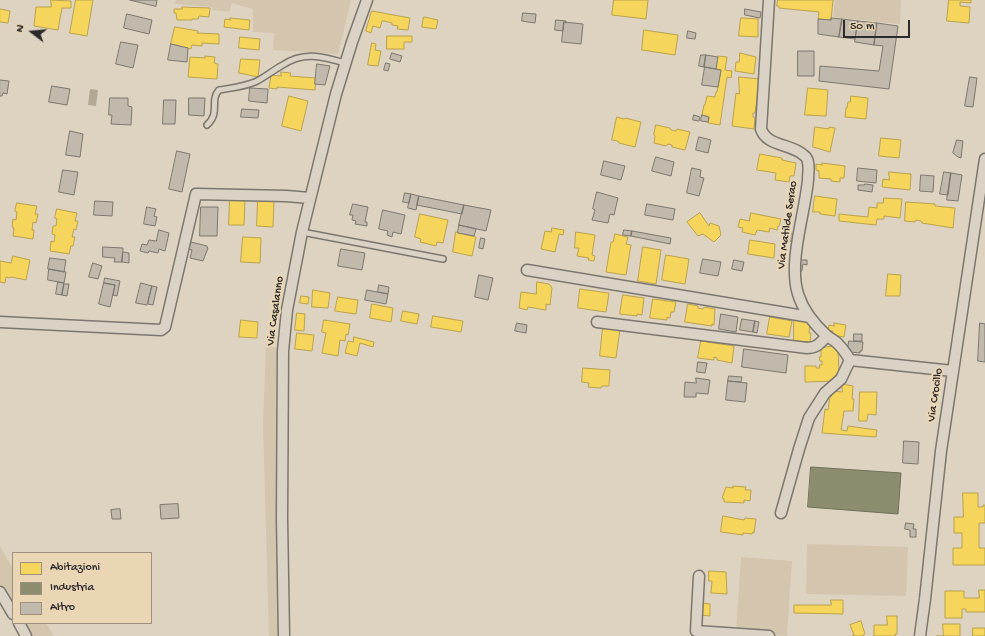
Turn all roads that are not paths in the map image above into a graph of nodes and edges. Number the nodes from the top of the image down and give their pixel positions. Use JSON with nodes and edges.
{"nodes":[{"id":1,"x":366,"y":0,"type":"edge"},
{"id":2,"x":769,"y":0,"type":"edge"},
{"id":3,"x":345,"y":63,"type":"junction"},
{"id":4,"x":207,"y":125,"type":"dead end"},
{"id":5,"x":985,"y":159,"type":"edge"},
{"id":6,"x":310,"y":198,"type":"junction"},
{"id":7,"x":982,"y":200,"type":"edge"},
{"id":8,"x":302,"y":232,"type":"junction"},
{"id":9,"x":443,"y":259,"type":"dead end"},
{"id":10,"x":527,"y":270,"type":"dead end"},
{"id":11,"x":810,"y":317,"type":"junction"},
{"id":12,"x":0,"y":322,"type":"edge"},
{"id":13,"x":597,"y":322,"type":"dead end"},
{"id":14,"x":827,"y":336,"type":"junction"},
{"id":15,"x":850,"y":360,"type":"junction"},
{"id":16,"x":953,"y":371,"type":"junction"},
{"id":17,"x":781,"y":514,"type":"dead end"},
{"id":18,"x":699,"y":576,"type":"dead end"},
{"id":19,"x":0,"y":592,"type":"edge"},
{"id":20,"x":12,"y":612,"type":"edge"},
{"id":21,"x":19,"y":624,"type":"edge"},
{"id":22,"x":26,"y":636,"type":"edge"},
{"id":23,"x":284,"y":636,"type":"edge"},
{"id":24,"x":769,"y":636,"type":"edge"},
{"id":25,"x":920,"y":636,"type":"edge"}],
"edges":[{"from":1,"to":3,"type":"street","name":"Via Casalanno"},
{"from":2,"to":11,"type":"street","name":"Via Matilde Serao"},
{"from":3,"to":4,"type":"lane"},
{"from":3,"to":6,"type":"street","name":"Via Casalanno"},
{"from":5,"to":7,"type":"street","name":"Via Crocillo"},
{"from":6,"to":8,"type":"street","name":"Via Casalanno"},
{"from":6,"to":12,"type":"street"},
{"from":7,"to":16,"type":"street","name":"Via Crocillo"},
{"from":8,"to":9,"type":"lane"},
{"from":8,"to":23,"type":"street","name":"Via Casalanno"},
{"from":10,"to":11,"type":"street"},
{"from":11,"to":14,"type":"street","name":"Via Matilde Serao"},
{"from":13,"to":14,"type":"street"},
{"from":14,"to":15,"type":"street","name":"Via Matilde Serao"},
{"from":15,"to":16,"type":"street"},
{"from":15,"to":17,"type":"street"},
{"from":16,"to":25,"type":"street","name":"Via Crocillo"},
{"from":18,"to":24,"type":"street"},
{"from":19,"to":20,"type":"street"},
{"from":21,"to":22,"type":"street"}]}
